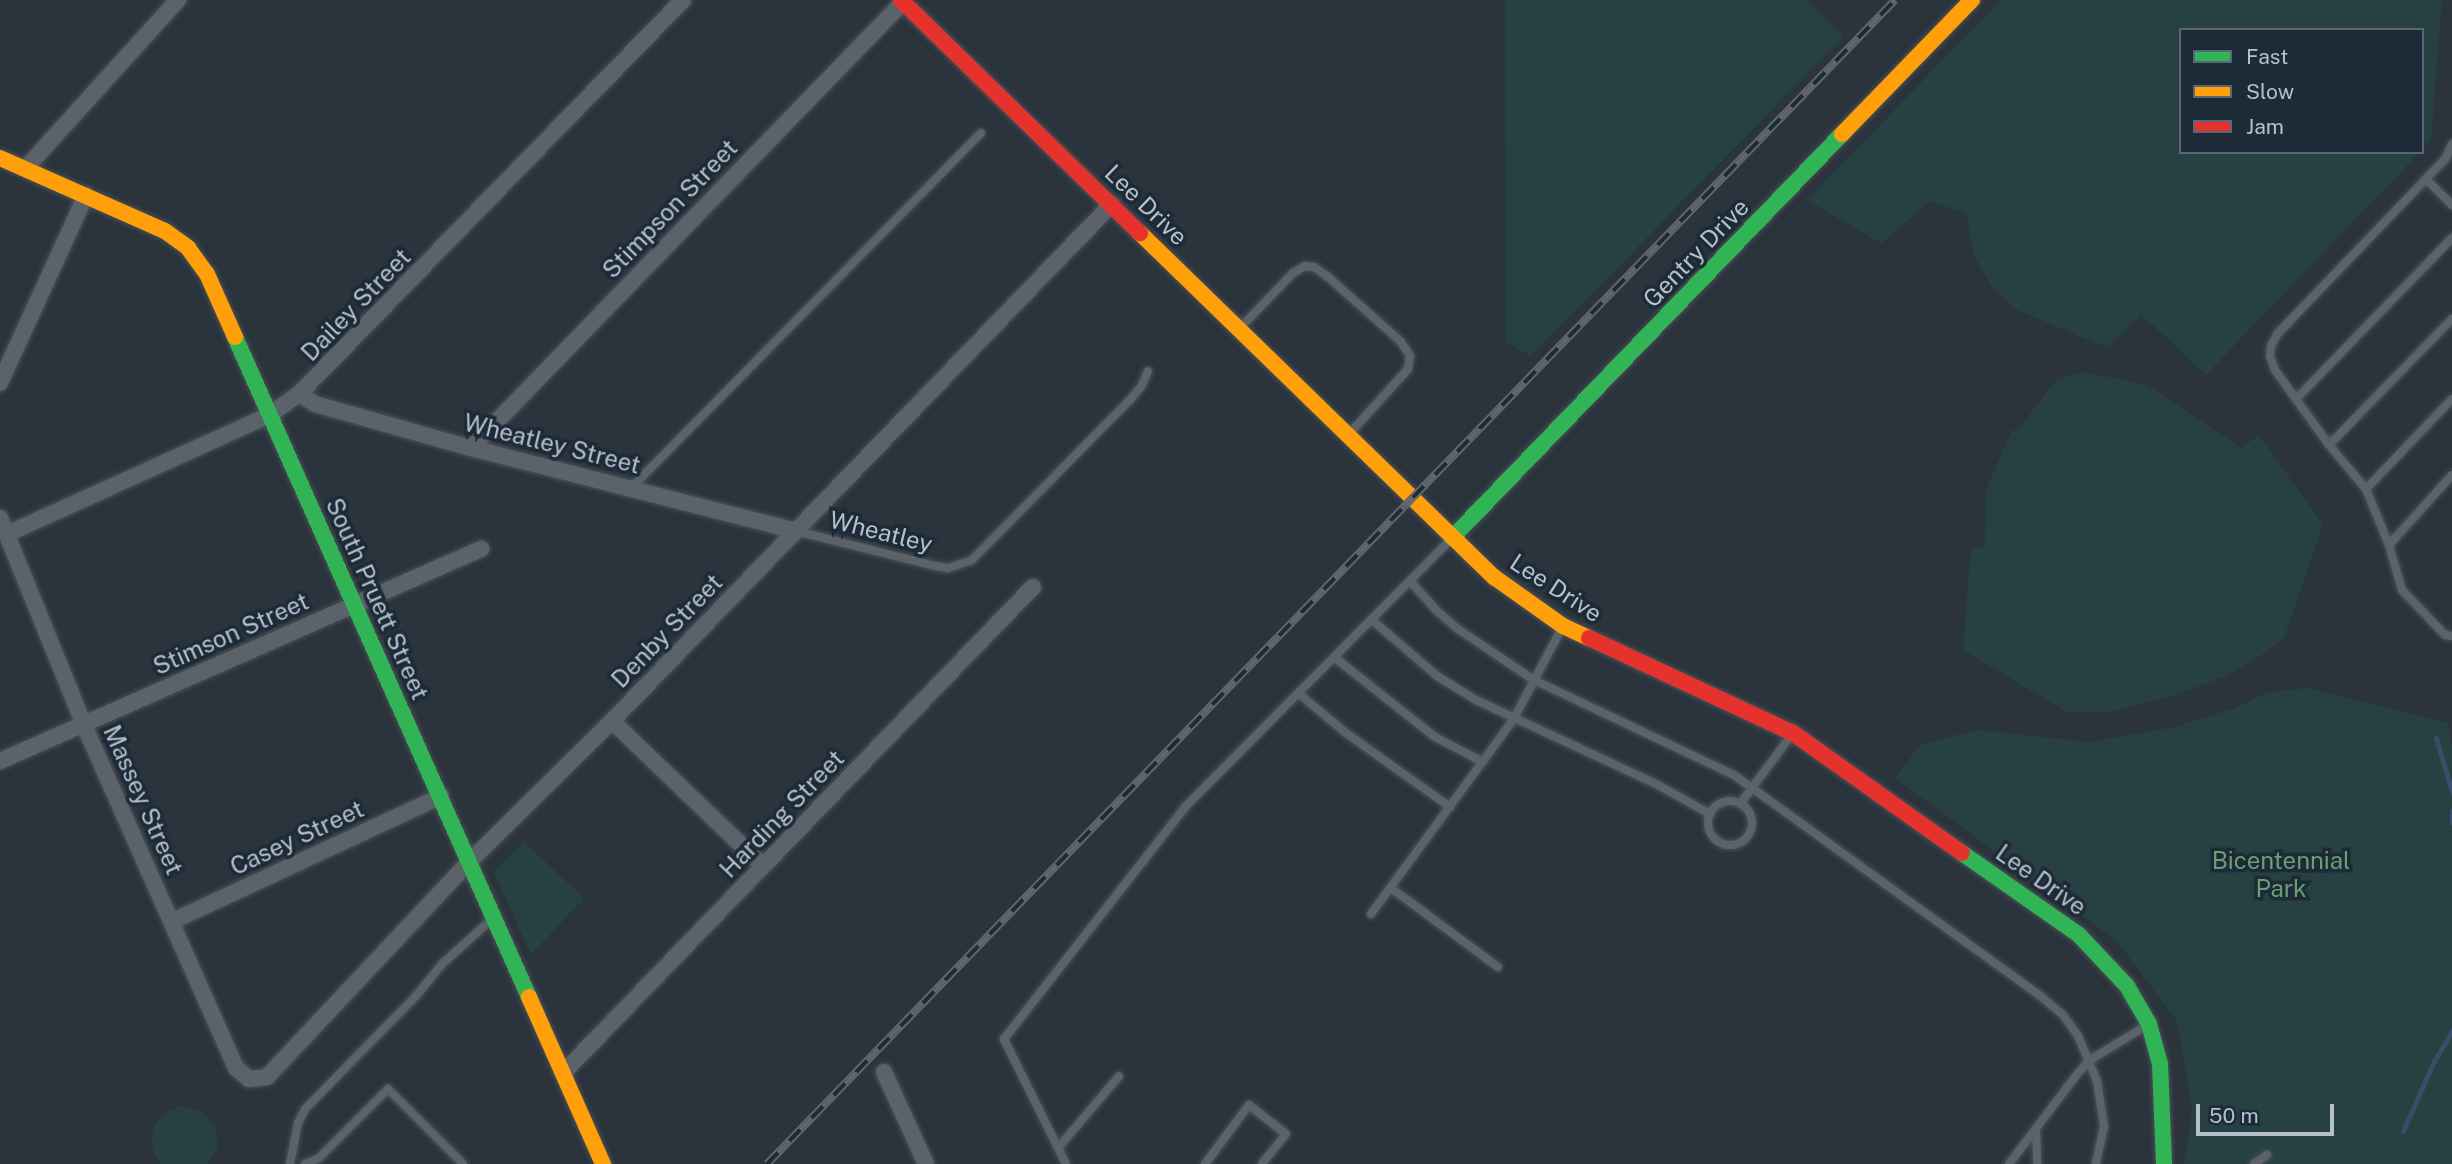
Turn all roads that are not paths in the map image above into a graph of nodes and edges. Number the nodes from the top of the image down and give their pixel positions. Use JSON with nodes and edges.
{"nodes":[{"id":1,"x":178,"y":0,"type":"edge"},
{"id":2,"x":683,"y":0,"type":"edge"},
{"id":3,"x":1972,"y":0,"type":"edge"},
{"id":4,"x":902,"y":1,"type":"edge"},
{"id":5,"x":981,"y":133,"type":"dead end"},
{"id":6,"x":2452,"y":144,"type":"edge"},
{"id":7,"x":0,"y":158,"type":"edge"},
{"id":8,"x":26,"y":168,"type":"junction"},
{"id":9,"x":2426,"y":179,"type":"junction"},
{"id":10,"x":86,"y":195,"type":"junction"},
{"id":11,"x":1112,"y":204,"type":"junction"},
{"id":12,"x":2452,"y":205,"type":"edge"},
{"id":13,"x":2452,"y":239,"type":"edge"},
{"id":14,"x":2452,"y":320,"type":"edge"},
{"id":15,"x":1240,"y":329,"type":"junction"},
{"id":16,"x":1148,"y":371,"type":"dead end"},
{"id":17,"x":0,"y":383,"type":"edge"},
{"id":18,"x":299,"y":394,"type":"junction"},
{"id":19,"x":2297,"y":398,"type":"junction"},
{"id":20,"x":2452,"y":399,"type":"edge"},
{"id":21,"x":271,"y":414,"type":"junction"},
{"id":22,"x":1348,"y":435,"type":"junction"},
{"id":23,"x":2329,"y":445,"type":"junction"},
{"id":24,"x":471,"y":448,"type":"junction"},
{"id":25,"x":2452,"y":475,"type":"edge"},
{"id":26,"x":632,"y":487,"type":"junction"},
{"id":27,"x":2366,"y":489,"type":"junction"},
{"id":28,"x":0,"y":518,"type":"edge"},
{"id":29,"x":796,"y":531,"type":"junction"},
{"id":30,"x":6,"y":534,"type":"junction"},
{"id":31,"x":1452,"y":538,"type":"junction"},
{"id":32,"x":2389,"y":545,"type":"junction"},
{"id":33,"x":481,"y":549,"type":"dead end"},
{"id":34,"x":1410,"y":581,"type":"junction"},
{"id":35,"x":1033,"y":587,"type":"dead end"},
{"id":36,"x":352,"y":605,"type":"junction"},
{"id":37,"x":1372,"y":620,"type":"junction"},
{"id":38,"x":1563,"y":626,"type":"junction"},
{"id":39,"x":2452,"y":636,"type":"edge"},
{"id":40,"x":1334,"y":657,"type":"junction"},
{"id":41,"x":1534,"y":680,"type":"junction"},
{"id":42,"x":1298,"y":693,"type":"junction"},
{"id":43,"x":1513,"y":720,"type":"junction"},
{"id":44,"x":612,"y":721,"type":"junction"},
{"id":45,"x":84,"y":725,"type":"junction"},
{"id":46,"x":1793,"y":733,"type":"junction"},
{"id":47,"x":0,"y":761,"type":"edge"},
{"id":48,"x":1483,"y":762,"type":"junction"},
{"id":49,"x":1752,"y":788,"type":"junction"},
{"id":50,"x":441,"y":796,"type":"junction"},
{"id":51,"x":1740,"y":804,"type":"junction"},
{"id":52,"x":1450,"y":807,"type":"junction"},
{"id":53,"x":1710,"y":814,"type":"junction"},
{"id":54,"x":469,"y":862,"type":"junction"},
{"id":55,"x":763,"y":866,"type":"junction"},
{"id":56,"x":1391,"y":888,"type":"junction"},
{"id":57,"x":1371,"y":914,"type":"dead end"},
{"id":58,"x":494,"y":917,"type":"junction"},
{"id":59,"x":173,"y":921,"type":"junction"},
{"id":60,"x":1498,"y":967,"type":"dead end"},
{"id":61,"x":2149,"y":1024,"type":"junction"},
{"id":62,"x":2090,"y":1060,"type":"junction"},
{"id":63,"x":884,"y":1072,"type":"dead end"},
{"id":64,"x":563,"y":1073,"type":"junction"},
{"id":65,"x":1119,"y":1076,"type":"dead end"},
{"id":66,"x":249,"y":1079,"type":"joint"},
{"id":67,"x":2036,"y":1129,"type":"junction"},
{"id":68,"x":1058,"y":1148,"type":"junction"},
{"id":69,"x":2267,"y":1155,"type":"dead end"},
{"id":70,"x":322,"y":1161,"type":"edge"},
{"id":71,"x":290,"y":1164,"type":"edge"},
{"id":72,"x":305,"y":1164,"type":"edge"},
{"id":73,"x":463,"y":1164,"type":"edge"},
{"id":74,"x":603,"y":1164,"type":"edge"},
{"id":75,"x":926,"y":1164,"type":"edge"},
{"id":76,"x":1066,"y":1164,"type":"edge"},
{"id":77,"x":1205,"y":1164,"type":"edge"},
{"id":78,"x":1262,"y":1164,"type":"edge"},
{"id":79,"x":2009,"y":1164,"type":"edge"},
{"id":80,"x":2037,"y":1164,"type":"edge"},
{"id":81,"x":2096,"y":1164,"type":"edge"},
{"id":82,"x":2164,"y":1164,"type":"edge"},
{"id":83,"x":2254,"y":1164,"type":"edge"}],
"edges":[{"from":1,"to":8,"type":"street"},
{"from":2,"to":18,"type":"street","name":"Dailey Street"},
{"from":3,"to":31,"type":"street","name":"Gentry Drive"},
{"from":4,"to":11,"type":"street","name":"Lee Drive"},
{"from":4,"to":24,"type":"street","name":"Stimpson Street"},
{"from":5,"to":26,"type":"lane"},
{"from":6,"to":9,"type":"lane"},
{"from":7,"to":8,"type":"street","name":"South Pruett Street"},
{"from":8,"to":10,"type":"street","name":"South Pruett Street"},
{"from":9,"to":12,"type":"lane"},
{"from":9,"to":19,"type":"lane"},
{"from":10,"to":17,"type":"street"},
{"from":10,"to":21,"type":"street","name":"South Pruett Street"},
{"from":11,"to":15,"type":"street","name":"Lee Drive"},
{"from":11,"to":29,"type":"street","name":"Denby Street"},
{"from":13,"to":19,"type":"lane"},
{"from":14,"to":23,"type":"lane"},
{"from":15,"to":22,"type":"street","name":"Lee Drive"},
{"from":15,"to":22,"type":"lane"},
{"from":16,"to":29,"type":"lane","name":"Wheatley"},
{"from":18,"to":21,"type":"street","name":"Dailey Street"},
{"from":18,"to":24,"type":"street","name":"Wheatley Street"},
{"from":19,"to":23,"type":"lane"},
{"from":20,"to":27,"type":"lane"},
{"from":21,"to":30,"type":"street","name":"Dailey Street"},
{"from":21,"to":36,"type":"street","name":"South Pruett Street"},
{"from":22,"to":31,"type":"street","name":"Lee Drive"},
{"from":23,"to":27,"type":"lane"},
{"from":24,"to":26,"type":"street","name":"Wheatley Street"},
{"from":25,"to":32,"type":"lane"},
{"from":26,"to":29,"type":"street","name":"Wheatley Street"},
{"from":27,"to":32,"type":"lane"},
{"from":28,"to":30,"type":"street"},
{"from":29,"to":44,"type":"street","name":"Denby Street"},
{"from":30,"to":45,"type":"street","name":"Massey Street"},
{"from":31,"to":34,"type":"lane"},
{"from":31,"to":38,"type":"street","name":"Lee Drive"},
{"from":32,"to":39,"type":"lane"},
{"from":33,"to":36,"type":"street","name":"Stimson Street"},
{"from":34,"to":37,"type":"lane"},
{"from":34,"to":41,"type":"lane"},
{"from":35,"to":55,"type":"street","name":"Harding Street"},
{"from":36,"to":45,"type":"street","name":"Stimson Street"},
{"from":36,"to":50,"type":"street","name":"South Pruett Street"},
{"from":37,"to":40,"type":"lane"},
{"from":37,"to":43,"type":"lane"},
{"from":38,"to":41,"type":"lane"},
{"from":38,"to":46,"type":"street","name":"Lee Drive"},
{"from":40,"to":42,"type":"lane"},
{"from":40,"to":48,"type":"lane"},
{"from":41,"to":43,"type":"lane"},
{"from":41,"to":49,"type":"lane"},
{"from":42,"to":52,"type":"lane"},
{"from":42,"to":68,"type":"lane"},
{"from":43,"to":48,"type":"lane"},
{"from":43,"to":53,"type":"lane"},
{"from":44,"to":54,"type":"street","name":"Denby Street"},
{"from":44,"to":55,"type":"street"},
{"from":45,"to":47,"type":"street","name":"Stimson Street"},
{"from":45,"to":59,"type":"street","name":"Massey Street"},
{"from":46,"to":49,"type":"lane"},
{"from":46,"to":61,"type":"street","name":"Lee Drive"},
{"from":48,"to":52,"type":"lane"},
{"from":49,"to":51,"type":"lane"},
{"from":49,"to":62,"type":"lane"},
{"from":50,"to":54,"type":"street","name":"South Pruett Street"},
{"from":50,"to":59,"type":"street","name":"Casey Street"},
{"from":51,"to":53,"type":"lane"},
{"from":51,"to":53,"type":"lane"},
{"from":52,"to":56,"type":"lane"},
{"from":54,"to":58,"type":"street","name":"South Pruett Street"},
{"from":54,"to":66,"type":"street","name":"Denby Street"},
{"from":55,"to":64,"type":"street","name":"Harding Street"},
{"from":56,"to":57,"type":"lane"},
{"from":56,"to":60,"type":"lane"},
{"from":58,"to":64,"type":"street","name":"South Pruett Street"},
{"from":58,"to":71,"type":"lane"},
{"from":59,"to":66,"type":"street","name":"Massey Street"},
{"from":61,"to":62,"type":"lane"},
{"from":61,"to":82,"type":"street","name":"Lee Drive"},
{"from":62,"to":67,"type":"lane"},
{"from":62,"to":81,"type":"lane"},
{"from":63,"to":75,"type":"street"},
{"from":64,"to":74,"type":"street","name":"South Pruett Street"},
{"from":65,"to":68,"type":"lane"},
{"from":67,"to":79,"type":"lane"},
{"from":67,"to":80,"type":"lane"},
{"from":68,"to":76,"type":"lane"},
{"from":69,"to":83,"type":"lane"},
{"from":70,"to":72,"type":"lane"},
{"from":70,"to":73,"type":"lane"},
{"from":77,"to":78,"type":"lane"}]}
